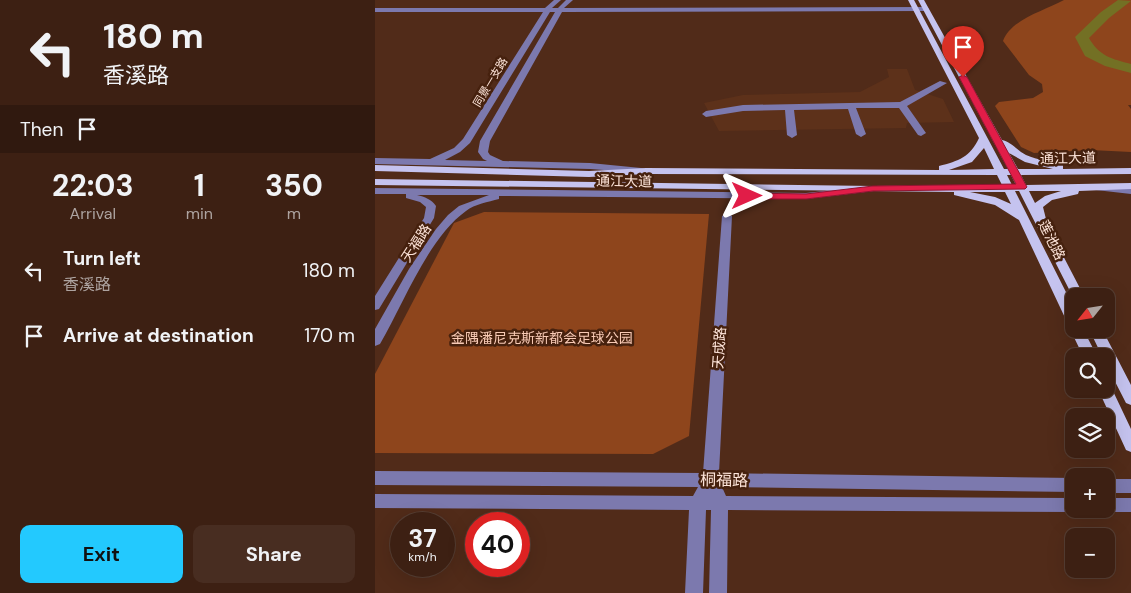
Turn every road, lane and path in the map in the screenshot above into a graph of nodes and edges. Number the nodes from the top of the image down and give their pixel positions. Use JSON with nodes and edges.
{"nodes":[{"id":1,"x":570,"y":0,"type":"edge"},
{"id":2,"x":560,"y":5,"type":"edge"},
{"id":3,"x":918,"y":5,"type":"edge"},
{"id":4,"x":375,"y":7,"type":"edge"},
{"id":5,"x":548,"y":9,"type":"junction"},
{"id":6,"x":375,"y":10,"type":"edge"},
{"id":7,"x":943,"y":83,"type":"dead end"},
{"id":8,"x":902,"y":105,"type":"junction"},
{"id":9,"x":851,"y":106,"type":"junction"},
{"id":10,"x":789,"y":108,"type":"junction"},
{"id":11,"x":706,"y":114,"type":"dead end"},
{"id":12,"x":991,"y":130,"type":"junction"},
{"id":13,"x":921,"y":133,"type":"dead end"},
{"id":14,"x":861,"y":134,"type":"dead end"},
{"id":15,"x":793,"y":135,"type":"dead end"},
{"id":16,"x":984,"y":138,"type":"junction"},
{"id":17,"x":375,"y":161,"type":"edge"},
{"id":18,"x":430,"y":162,"type":"junction"},
{"id":19,"x":505,"y":164,"type":"junction"},
{"id":20,"x":375,"y":168,"type":"edge"},
{"id":21,"x":646,"y":171,"type":"junction"},
{"id":22,"x":1128,"y":171,"type":"edge"},
{"id":23,"x":923,"y":173,"type":"junction"},
{"id":24,"x":1000,"y":173,"type":"junction"},
{"id":25,"x":1015,"y":173,"type":"junction"},
{"id":26,"x":375,"y":182,"type":"edge"},
{"id":27,"x":1131,"y":186,"type":"edge"},
{"id":28,"x":1007,"y":187,"type":"junction"},
{"id":29,"x":1022,"y":187,"type":"junction"},
{"id":30,"x":873,"y":188,"type":"junction"},
{"id":31,"x":911,"y":188,"type":"junction"},
{"id":32,"x":1093,"y":188,"type":"junction"},
{"id":33,"x":375,"y":190,"type":"edge"},
{"id":34,"x":393,"y":191,"type":"junction"},
{"id":35,"x":1131,"y":191,"type":"edge"},
{"id":36,"x":510,"y":194,"type":"junction"},
{"id":37,"x":727,"y":216,"type":"dead end"},
{"id":38,"x":1029,"y":229,"type":"junction"},
{"id":39,"x":1043,"y":229,"type":"junction"},
{"id":40,"x":1074,"y":288,"type":"edge"},
{"id":41,"x":1065,"y":303,"type":"edge"},
{"id":42,"x":375,"y":306,"type":"edge"},
{"id":43,"x":1100,"y":338,"type":"edge"},
{"id":44,"x":375,"y":341,"type":"edge"},
{"id":45,"x":1109,"y":398,"type":"edge"},
{"id":46,"x":1131,"y":399,"type":"edge"},
{"id":47,"x":1131,"y":446,"type":"edge"},
{"id":48,"x":375,"y":478,"type":"edge"},
{"id":49,"x":711,"y":480,"type":"junction"},
{"id":50,"x":1065,"y":485,"type":"edge"},
{"id":51,"x":1115,"y":486,"type":"edge"},
{"id":52,"x":1131,"y":486,"type":"edge"},
{"id":53,"x":375,"y":501,"type":"edge"},
{"id":54,"x":698,"y":502,"type":"junction"},
{"id":55,"x":720,"y":502,"type":"junction"},
{"id":56,"x":1065,"y":504,"type":"edge"},
{"id":57,"x":1115,"y":505,"type":"edge"},
{"id":58,"x":1131,"y":505,"type":"edge"},
{"id":59,"x":694,"y":593,"type":"edge"},
{"id":60,"x":718,"y":593,"type":"edge"}],
"edges":[{"from":1,"to":2,"type":"street","name":"同景一支路"},
{"from":2,"to":3,"type":"street"},
{"from":2,"to":5,"type":"street","name":"同景一支路"},
{"from":2,"to":19,"type":"street","name":"同景一支路"},
{"from":3,"to":12,"type":"main road"},
{"from":3,"to":16,"type":"main road","name":"莲池路"},
{"from":4,"to":5,"type":"street"},
{"from":5,"to":6,"type":"street"},
{"from":5,"to":18,"type":"street","name":"同景一支路"},
{"from":7,"to":8,"type":"street"},
{"from":8,"to":9,"type":"street"},
{"from":8,"to":13,"type":"street"},
{"from":9,"to":10,"type":"street"},
{"from":9,"to":14,"type":"street"},
{"from":10,"to":11,"type":"street"},
{"from":10,"to":15,"type":"street"},
{"from":12,"to":22,"type":"main road"},
{"from":12,"to":25,"type":"main road","name":"莲池路"},
{"from":16,"to":23,"type":"main road"},
{"from":16,"to":24,"type":"main road","name":"莲池路"},
{"from":17,"to":18,"type":"street","name":"通江大道"},
{"from":18,"to":19,"type":"street","name":"通江大道"},
{"from":19,"to":21,"type":"street","name":"通江大道"},
{"from":20,"to":21,"type":"main road","name":"通江大道"},
{"from":21,"to":23,"type":"main road","name":"通江大道"},
{"from":22,"to":25,"type":"main road","name":"通江大道"},
{"from":23,"to":24,"type":"main road","name":"通江大道"},
{"from":24,"to":25,"type":"main road","name":"通江大道"},
{"from":24,"to":28,"type":"main road","name":"莲池路"},
{"from":25,"to":29,"type":"main road","name":"莲池路"},
{"from":26,"to":30,"type":"main road","name":"通江大道"},
{"from":27,"to":32,"type":"main road","name":"通江大道"},
{"from":28,"to":29,"type":"main road","name":"通江大道"},
{"from":28,"to":31,"type":"main road","name":"通江大道"},
{"from":28,"to":38,"type":"main road","name":"莲池路"},
{"from":29,"to":32,"type":"main road","name":"通江大道"},
{"from":29,"to":39,"type":"main road","name":"莲池路"},
{"from":30,"to":31,"type":"main road","name":"通江大道"},
{"from":30,"to":36,"type":"street","name":"通江大道"},
{"from":31,"to":38,"type":"main road"},
{"from":32,"to":35,"type":"street","name":"通江大道"},
{"from":32,"to":39,"type":"main road"},
{"from":33,"to":34,"type":"street","name":"通江大道"},
{"from":34,"to":36,"type":"street","name":"通江大道"},
{"from":34,"to":42,"type":"street","name":"天福路"},
{"from":36,"to":44,"type":"street","name":"天福路"},
{"from":37,"to":49,"type":"street","name":"天成路"},
{"from":38,"to":41,"type":"main road","name":"莲池路"},
{"from":39,"to":40,"type":"main road","name":"莲池路"},
{"from":43,"to":46,"type":"main road"},
{"from":45,"to":47,"type":"main road"},
{"from":48,"to":49,"type":"street","name":"桐福路"},
{"from":49,"to":50,"type":"street","name":"桐福路"},
{"from":49,"to":54,"type":"street","name":"天成路"},
{"from":49,"to":55,"type":"street","name":"天成路"},
{"from":51,"to":52,"type":"street"},
{"from":53,"to":54,"type":"street","name":"桐福路"},
{"from":54,"to":55,"type":"street","name":"桐福路"},
{"from":54,"to":59,"type":"street","name":"天成路"},
{"from":55,"to":56,"type":"street","name":"桐福路"},
{"from":55,"to":60,"type":"street","name":"天成路"},
{"from":57,"to":58,"type":"street"}]}
